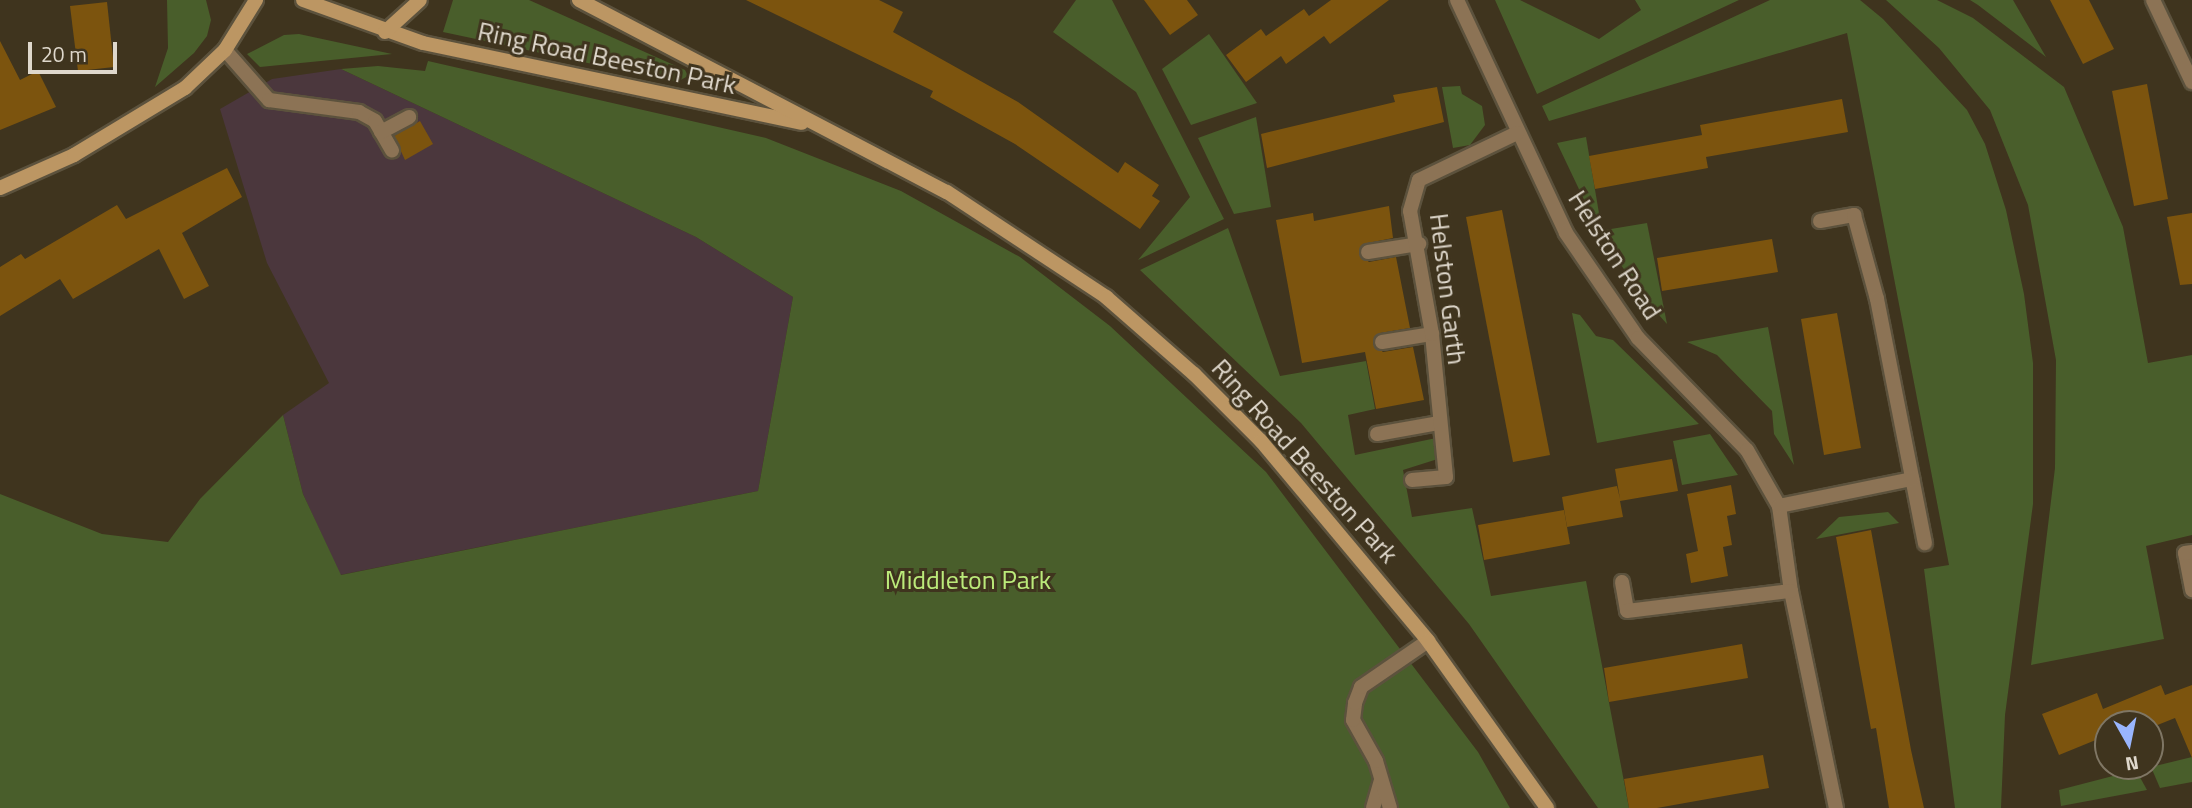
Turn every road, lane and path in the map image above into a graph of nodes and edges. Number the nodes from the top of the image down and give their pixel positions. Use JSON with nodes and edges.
{"nodes":[{"id":1,"x":256,"y":0,"type":"edge"},
{"id":2,"x":303,"y":0,"type":"edge"},
{"id":3,"x":420,"y":0,"type":"edge"},
{"id":4,"x":579,"y":0,"type":"edge"},
{"id":5,"x":1458,"y":0,"type":"edge"},
{"id":6,"x":2153,"y":0,"type":"edge"},
{"id":7,"x":385,"y":32,"type":"junction"},
{"id":8,"x":225,"y":50,"type":"junction"},
{"id":9,"x":2192,"y":82,"type":"edge"},
{"id":10,"x":409,"y":117,"type":"dead end"},
{"id":11,"x":821,"y":127,"type":"junction"},
{"id":12,"x":381,"y":132,"type":"junction"},
{"id":13,"x":1517,"y":133,"type":"junction"},
{"id":14,"x":392,"y":151,"type":"dead end"},
{"id":15,"x":0,"y":188,"type":"edge"},
{"id":16,"x":1820,"y":221,"type":"dead end"},
{"id":17,"x":1419,"y":244,"type":"junction"},
{"id":18,"x":1368,"y":252,"type":"dead end"},
{"id":19,"x":1432,"y":334,"type":"junction"},
{"id":20,"x":1382,"y":342,"type":"dead end"},
{"id":21,"x":1438,"y":423,"type":"junction"},
{"id":22,"x":1377,"y":434,"type":"dead end"},
{"id":23,"x":1912,"y":479,"type":"junction"},
{"id":24,"x":1412,"y":480,"type":"dead end"},
{"id":25,"x":1779,"y":506,"type":"junction"},
{"id":26,"x":1925,"y":543,"type":"dead end"},
{"id":27,"x":2188,"y":552,"type":"edge"},
{"id":28,"x":1622,"y":582,"type":"dead end"},
{"id":29,"x":2192,"y":590,"type":"edge"},
{"id":30,"x":1791,"y":591,"type":"junction"},
{"id":31,"x":1429,"y":642,"type":"junction"},
{"id":32,"x":1381,"y":779,"type":"junction"},
{"id":33,"x":1373,"y":808,"type":"edge"},
{"id":34,"x":1390,"y":808,"type":"edge"},
{"id":35,"x":1547,"y":808,"type":"edge"},
{"id":36,"x":1836,"y":808,"type":"edge"}],
"edges":[{"from":1,"to":8,"type":"street"},
{"from":2,"to":7,"type":"street","name":"Ring Road Beeston Park"},
{"from":3,"to":7,"type":"street"},
{"from":4,"to":11,"type":"street","name":"Ring Road Beeston Park"},
{"from":5,"to":13,"type":"street","name":"Helston Road"},
{"from":6,"to":9,"type":"street"},
{"from":7,"to":11,"type":"street","name":"Ring Road Beeston Park"},
{"from":8,"to":12,"type":"street"},
{"from":8,"to":15,"type":"street"},
{"from":10,"to":12,"type":"street"},
{"from":11,"to":31,"type":"street","name":"Ring Road Beeston Park"},
{"from":12,"to":14,"type":"street"},
{"from":13,"to":17,"type":"street","name":"Helston Garth"},
{"from":13,"to":25,"type":"street","name":"Helston Road"},
{"from":16,"to":23,"type":"street"},
{"from":17,"to":18,"type":"street"},
{"from":17,"to":19,"type":"street","name":"Helston Garth"},
{"from":19,"to":20,"type":"street"},
{"from":19,"to":21,"type":"street","name":"Helston Garth"},
{"from":21,"to":22,"type":"street"},
{"from":21,"to":24,"type":"street","name":"Helston Garth"},
{"from":23,"to":25,"type":"street"},
{"from":23,"to":26,"type":"street"},
{"from":25,"to":30,"type":"street","name":"Helston Road"},
{"from":27,"to":29,"type":"street"},
{"from":28,"to":30,"type":"street"},
{"from":30,"to":36,"type":"street","name":"Helston Road"},
{"from":31,"to":32,"type":"street"},
{"from":31,"to":35,"type":"street","name":"Ring Road Beeston Park"},
{"from":32,"to":33,"type":"street"},
{"from":32,"to":34,"type":"street"}]}
